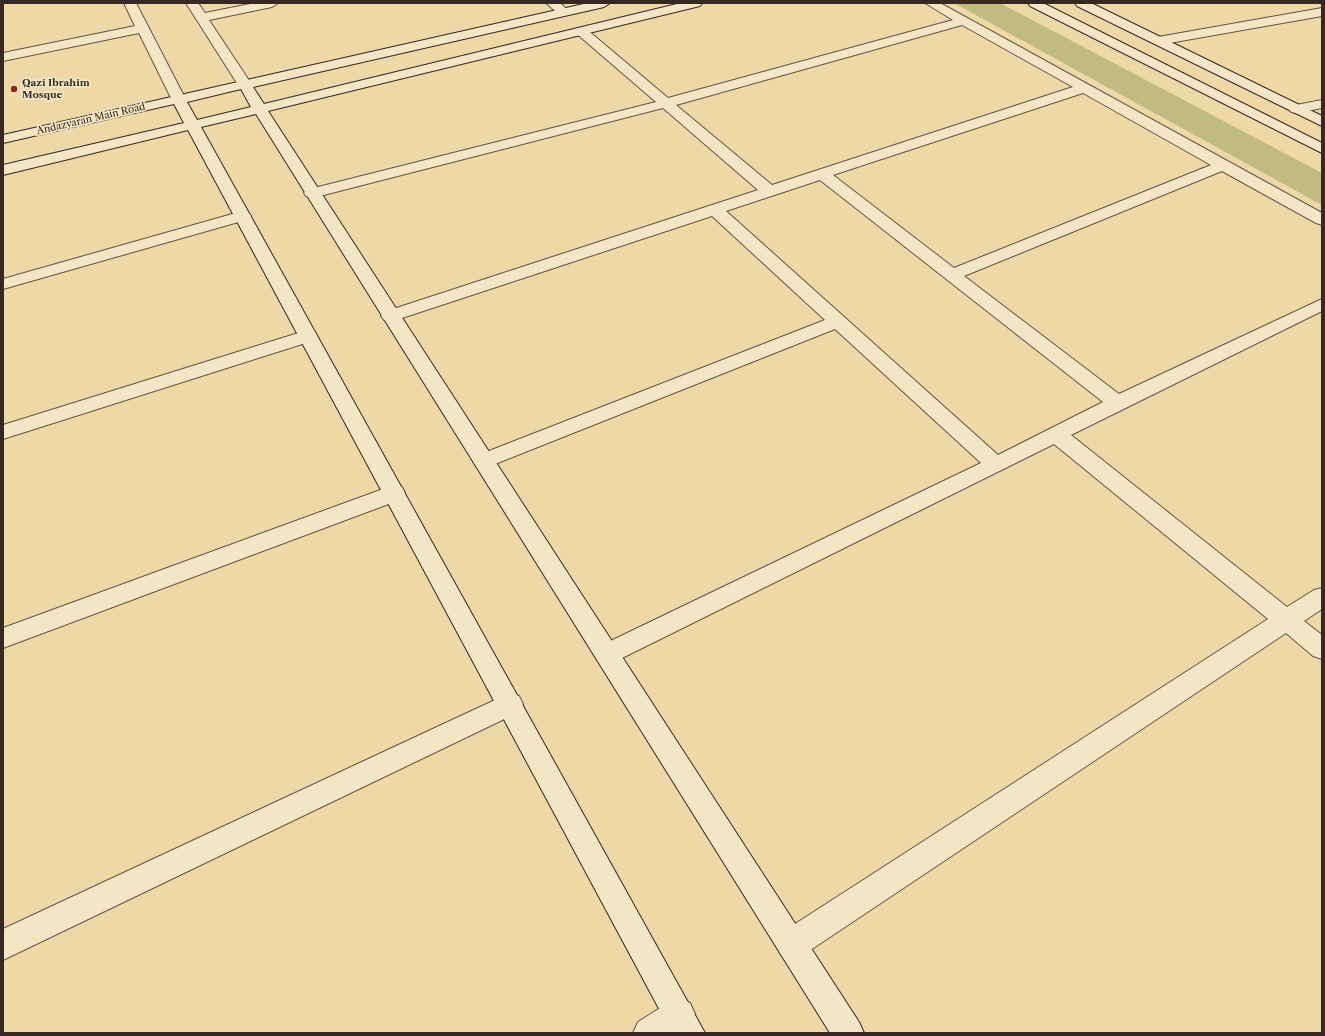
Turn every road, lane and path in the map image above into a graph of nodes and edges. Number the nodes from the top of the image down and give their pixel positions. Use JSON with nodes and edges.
{"nodes":[{"id":1,"x":130,"y":3,"type":"edge"},
{"id":2,"x":192,"y":3,"type":"edge"},
{"id":3,"x":272,"y":3,"type":"edge"},
{"id":4,"x":552,"y":3,"type":"edge"},
{"id":5,"x":604,"y":3,"type":"edge"},
{"id":6,"x":696,"y":3,"type":"edge"},
{"id":7,"x":931,"y":3,"type":"edge"},
{"id":8,"x":1034,"y":3,"type":"edge"},
{"id":9,"x":1080,"y":3,"type":"edge"},
{"id":10,"x":564,"y":12,"type":"junction"},
{"id":11,"x":1322,"y":12,"type":"edge"},
{"id":12,"x":201,"y":18,"type":"junction"},
{"id":13,"x":963,"y":21,"type":"junction"},
{"id":14,"x":142,"y":28,"type":"junction"},
{"id":15,"x":581,"y":31,"type":"junction"},
{"id":16,"x":1158,"y":41,"type":"junction"},
{"id":17,"x":3,"y":57,"type":"edge"},
{"id":18,"x":245,"y":85,"type":"junction"},
{"id":19,"x":1084,"y":88,"type":"junction"},
{"id":20,"x":179,"y":100,"type":"junction"},
{"id":21,"x":667,"y":103,"type":"junction"},
{"id":22,"x":1322,"y":104,"type":"edge"},
{"id":23,"x":260,"y":109,"type":"junction"},
{"id":24,"x":1296,"y":109,"type":"junction"},
{"id":25,"x":1322,"y":122,"type":"edge"},
{"id":26,"x":193,"y":125,"type":"junction"},
{"id":27,"x":3,"y":139,"type":"edge"},
{"id":28,"x":1322,"y":149,"type":"edge"},
{"id":29,"x":1224,"y":165,"type":"junction"},
{"id":30,"x":3,"y":170,"type":"edge"},
{"id":31,"x":823,"y":174,"type":"junction"},
{"id":32,"x":770,"y":192,"type":"junction"},
{"id":33,"x":312,"y":193,"type":"junction"},
{"id":34,"x":715,"y":210,"type":"junction"},
{"id":35,"x":243,"y":216,"type":"junction"},
{"id":36,"x":1322,"y":220,"type":"edge"},
{"id":37,"x":953,"y":274,"type":"junction"},
{"id":38,"x":3,"y":284,"type":"edge"},
{"id":39,"x":1322,"y":304,"type":"edge"},
{"id":40,"x":390,"y":316,"type":"junction"},
{"id":41,"x":839,"y":321,"type":"junction"},
{"id":42,"x":308,"y":336,"type":"junction"},
{"id":43,"x":1117,"y":403,"type":"junction"},
{"id":44,"x":3,"y":432,"type":"edge"},
{"id":45,"x":1057,"y":435,"type":"junction"},
{"id":46,"x":483,"y":461,"type":"junction"},
{"id":47,"x":996,"y":465,"type":"junction"},
{"id":48,"x":394,"y":493,"type":"junction"},
{"id":49,"x":1322,"y":598,"type":"edge"},
{"id":50,"x":1286,"y":620,"type":"junction"},
{"id":51,"x":3,"y":638,"type":"edge"},
{"id":52,"x":1322,"y":649,"type":"edge"},
{"id":53,"x":607,"y":654,"type":"junction"},
{"id":54,"x":510,"y":704,"type":"junction"},
{"id":55,"x":792,"y":944,"type":"junction"},
{"id":56,"x":3,"y":945,"type":"edge"},
{"id":57,"x":684,"y":1024,"type":"edge"},
{"id":58,"x":649,"y":1033,"type":"edge"},
{"id":59,"x":848,"y":1033,"type":"edge"}],
"edges":[{"from":1,"to":14,"type":"street"},
{"from":2,"to":12,"type":"street"},
{"from":3,"to":12,"type":"street"},
{"from":4,"to":10,"type":"street"},
{"from":5,"to":10,"type":"street","name":"Andazyaran Main Road"},
{"from":6,"to":15,"type":"street"},
{"from":7,"to":13,"type":"street"},
{"from":8,"to":28,"type":"street"},
{"from":9,"to":16,"type":"street"},
{"from":10,"to":18,"type":"street","name":"Andazyaran Main Road"},
{"from":11,"to":16,"type":"street"},
{"from":12,"to":18,"type":"street"},
{"from":13,"to":19,"type":"street"},
{"from":13,"to":21,"type":"street"},
{"from":14,"to":17,"type":"street"},
{"from":14,"to":20,"type":"street"},
{"from":15,"to":21,"type":"street"},
{"from":15,"to":23,"type":"street"},
{"from":16,"to":24,"type":"street"},
{"from":18,"to":20,"type":"street","name":"Andazyaran Main Road"},
{"from":18,"to":23,"type":"street"},
{"from":19,"to":29,"type":"street"},
{"from":19,"to":31,"type":"street"},
{"from":20,"to":26,"type":"street"},
{"from":20,"to":27,"type":"street","name":"Andazyaran Main Road"},
{"from":21,"to":32,"type":"street"},
{"from":21,"to":33,"type":"street"},
{"from":22,"to":24,"type":"street"},
{"from":23,"to":26,"type":"street"},
{"from":23,"to":33,"type":"street"},
{"from":24,"to":25,"type":"street"},
{"from":26,"to":30,"type":"street"},
{"from":26,"to":35,"type":"street"},
{"from":29,"to":36,"type":"street"},
{"from":29,"to":37,"type":"street"},
{"from":31,"to":32,"type":"street"},
{"from":31,"to":37,"type":"street"},
{"from":32,"to":34,"type":"street"},
{"from":33,"to":40,"type":"street"},
{"from":34,"to":40,"type":"street"},
{"from":34,"to":41,"type":"street"},
{"from":35,"to":38,"type":"street"},
{"from":35,"to":42,"type":"street"},
{"from":37,"to":43,"type":"street"},
{"from":39,"to":43,"type":"street"},
{"from":40,"to":46,"type":"street"},
{"from":41,"to":46,"type":"street"},
{"from":41,"to":47,"type":"street"},
{"from":42,"to":44,"type":"street"},
{"from":42,"to":48,"type":"street"},
{"from":43,"to":45,"type":"street"},
{"from":45,"to":47,"type":"street"},
{"from":45,"to":50,"type":"street"},
{"from":46,"to":53,"type":"street"},
{"from":47,"to":53,"type":"street"},
{"from":48,"to":51,"type":"street"},
{"from":48,"to":54,"type":"street"},
{"from":49,"to":50,"type":"street"},
{"from":50,"to":52,"type":"street"},
{"from":50,"to":55,"type":"street"},
{"from":53,"to":55,"type":"street"},
{"from":54,"to":56,"type":"street"},
{"from":54,"to":57,"type":"street"},
{"from":55,"to":59,"type":"street"},
{"from":57,"to":58,"type":"street"}]}
